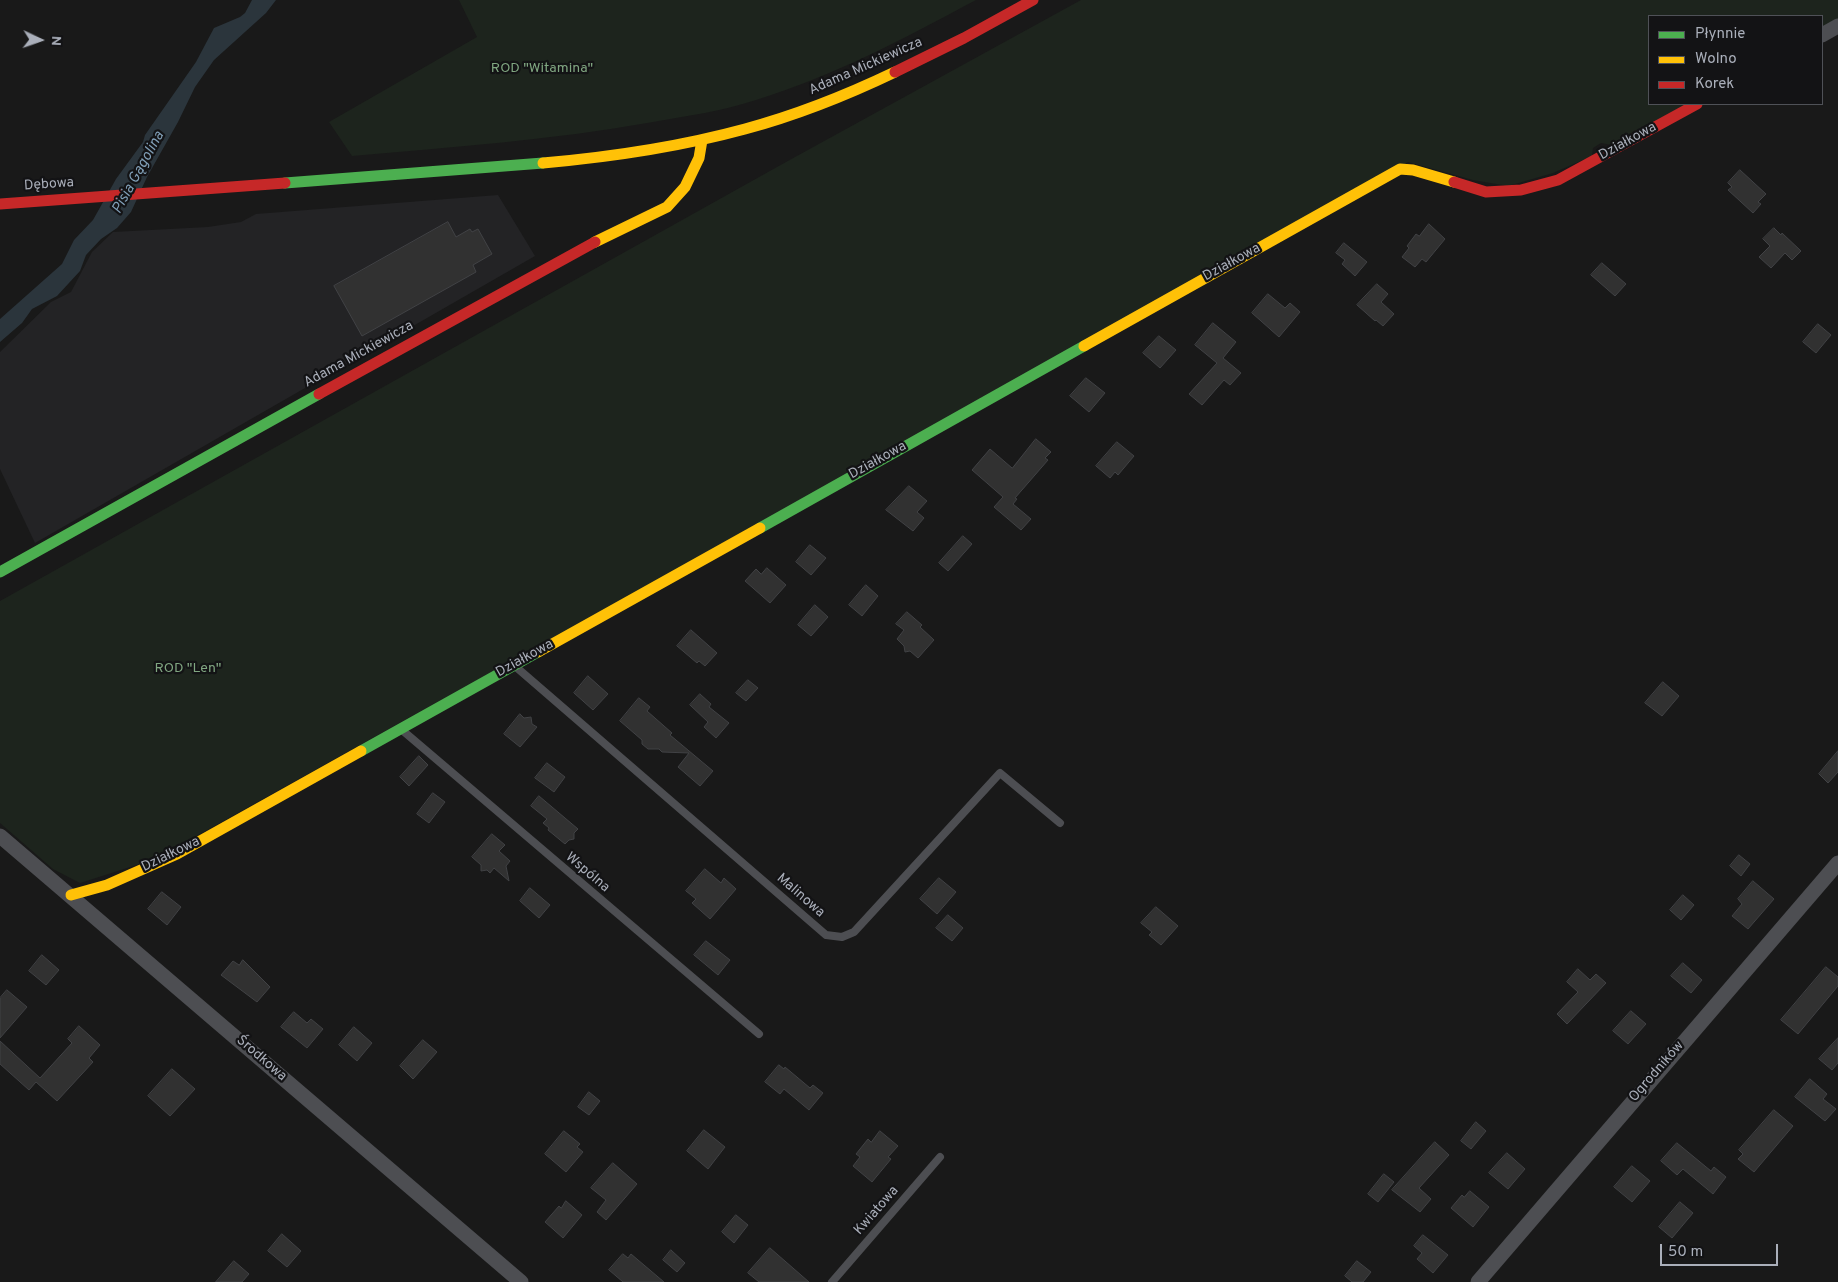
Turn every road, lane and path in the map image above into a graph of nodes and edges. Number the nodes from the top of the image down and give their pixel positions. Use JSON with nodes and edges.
{"nodes":[{"id":1,"x":1033,"y":0,"type":"edge"},
{"id":2,"x":1838,"y":26,"type":"edge"},
{"id":3,"x":1823,"y":34,"type":"edge"},
{"id":4,"x":1695,"y":105,"type":"edge"},
{"id":5,"x":702,"y":140,"type":"junction"},
{"id":6,"x":99,"y":196,"type":"joint"},
{"id":7,"x":0,"y":204,"type":"edge"},
{"id":8,"x":0,"y":572,"type":"edge"},
{"id":9,"x":514,"y":665,"type":"junction"},
{"id":10,"x":401,"y":729,"type":"junction"},
{"id":11,"x":1060,"y":823,"type":"dead end"},
{"id":12,"x":0,"y":836,"type":"edge"},
{"id":13,"x":1838,"y":863,"type":"edge"},
{"id":14,"x":71,"y":895,"type":"junction"},
{"id":15,"x":759,"y":1034,"type":"dead end"},
{"id":16,"x":940,"y":1157,"type":"dead end"},
{"id":17,"x":521,"y":1282,"type":"edge"},
{"id":18,"x":832,"y":1282,"type":"edge"},
{"id":19,"x":1478,"y":1282,"type":"edge"}],
"edges":[{"from":1,"to":5,"type":"street","name":"Adama Mickiewicza"},
{"from":2,"to":3,"type":"street"},
{"from":4,"to":9,"type":"street","name":"Działkowa"},
{"from":5,"to":6,"type":"street","name":"Adama Mickiewicza"},
{"from":5,"to":8,"type":"street","name":"Adama Mickiewicza"},
{"from":6,"to":7,"type":"street","name":"Dębowa"},
{"from":9,"to":10,"type":"street","name":"Działkowa"},
{"from":9,"to":11,"type":"lane","name":"Malinowa"},
{"from":10,"to":14,"type":"street","name":"Działkowa"},
{"from":10,"to":15,"type":"lane","name":"Wspólna"},
{"from":12,"to":14,"type":"street","name":"Środkowa"},
{"from":13,"to":19,"type":"street","name":"Ogrodników"},
{"from":14,"to":17,"type":"street","name":"Środkowa"},
{"from":16,"to":18,"type":"lane","name":"Kwiatowa"}]}
